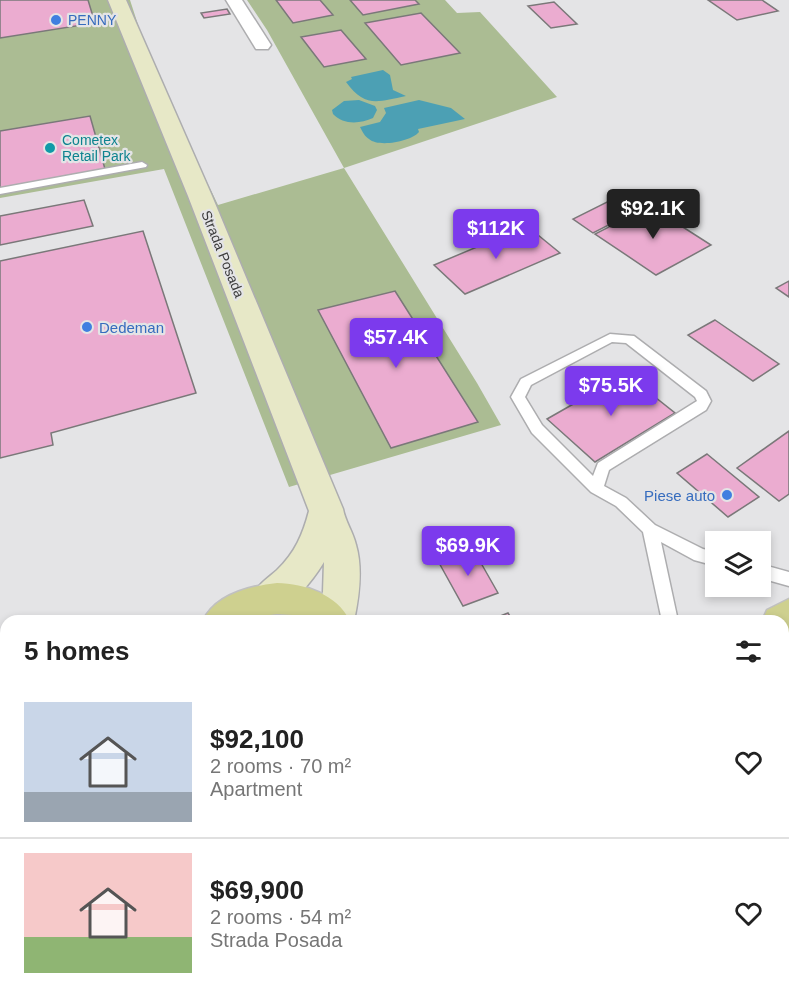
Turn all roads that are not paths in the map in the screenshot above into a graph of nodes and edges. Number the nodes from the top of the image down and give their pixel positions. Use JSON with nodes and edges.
{"nodes":[{"id":1,"x":117,"y":0,"type":"edge"},
{"id":2,"x":234,"y":0,"type":"edge"},
{"id":3,"x":262,"y":45,"type":"dead end"},
{"id":4,"x":142,"y":165,"type":"dead end"},
{"id":5,"x":0,"y":191,"type":"edge"},
{"id":6,"x":596,"y":488,"type":"junction"},
{"id":7,"x":326,"y":509,"type":"junction"},
{"id":8,"x":650,"y":529,"type":"junction"},
{"id":9,"x":705,"y":556,"type":"edge"},
{"id":10,"x":771,"y":574,"type":"edge"},
{"id":11,"x":789,"y":579,"type":"edge"},
{"id":12,"x":269,"y":598,"type":"junction"},
{"id":13,"x":228,"y":615,"type":"edge"},
{"id":14,"x":326,"y":615,"type":"edge"},
{"id":15,"x":337,"y":615,"type":"edge"},
{"id":16,"x":669,"y":615,"type":"edge"}],
"edges":[{"from":1,"to":7,"type":"street","name":"Strada Posada"},
{"from":2,"to":3,"type":"street"},
{"from":4,"to":5,"type":"lane"},
{"from":6,"to":6,"type":"lane"},
{"from":6,"to":8,"type":"lane"},
{"from":7,"to":12,"type":"street"},
{"from":7,"to":15,"type":"street","name":"Strada Posada"},
{"from":8,"to":9,"type":"lane"},
{"from":8,"to":16,"type":"lane"},
{"from":10,"to":11,"type":"lane"},
{"from":12,"to":13,"type":"main road"},
{"from":12,"to":14,"type":"main road"}]}
